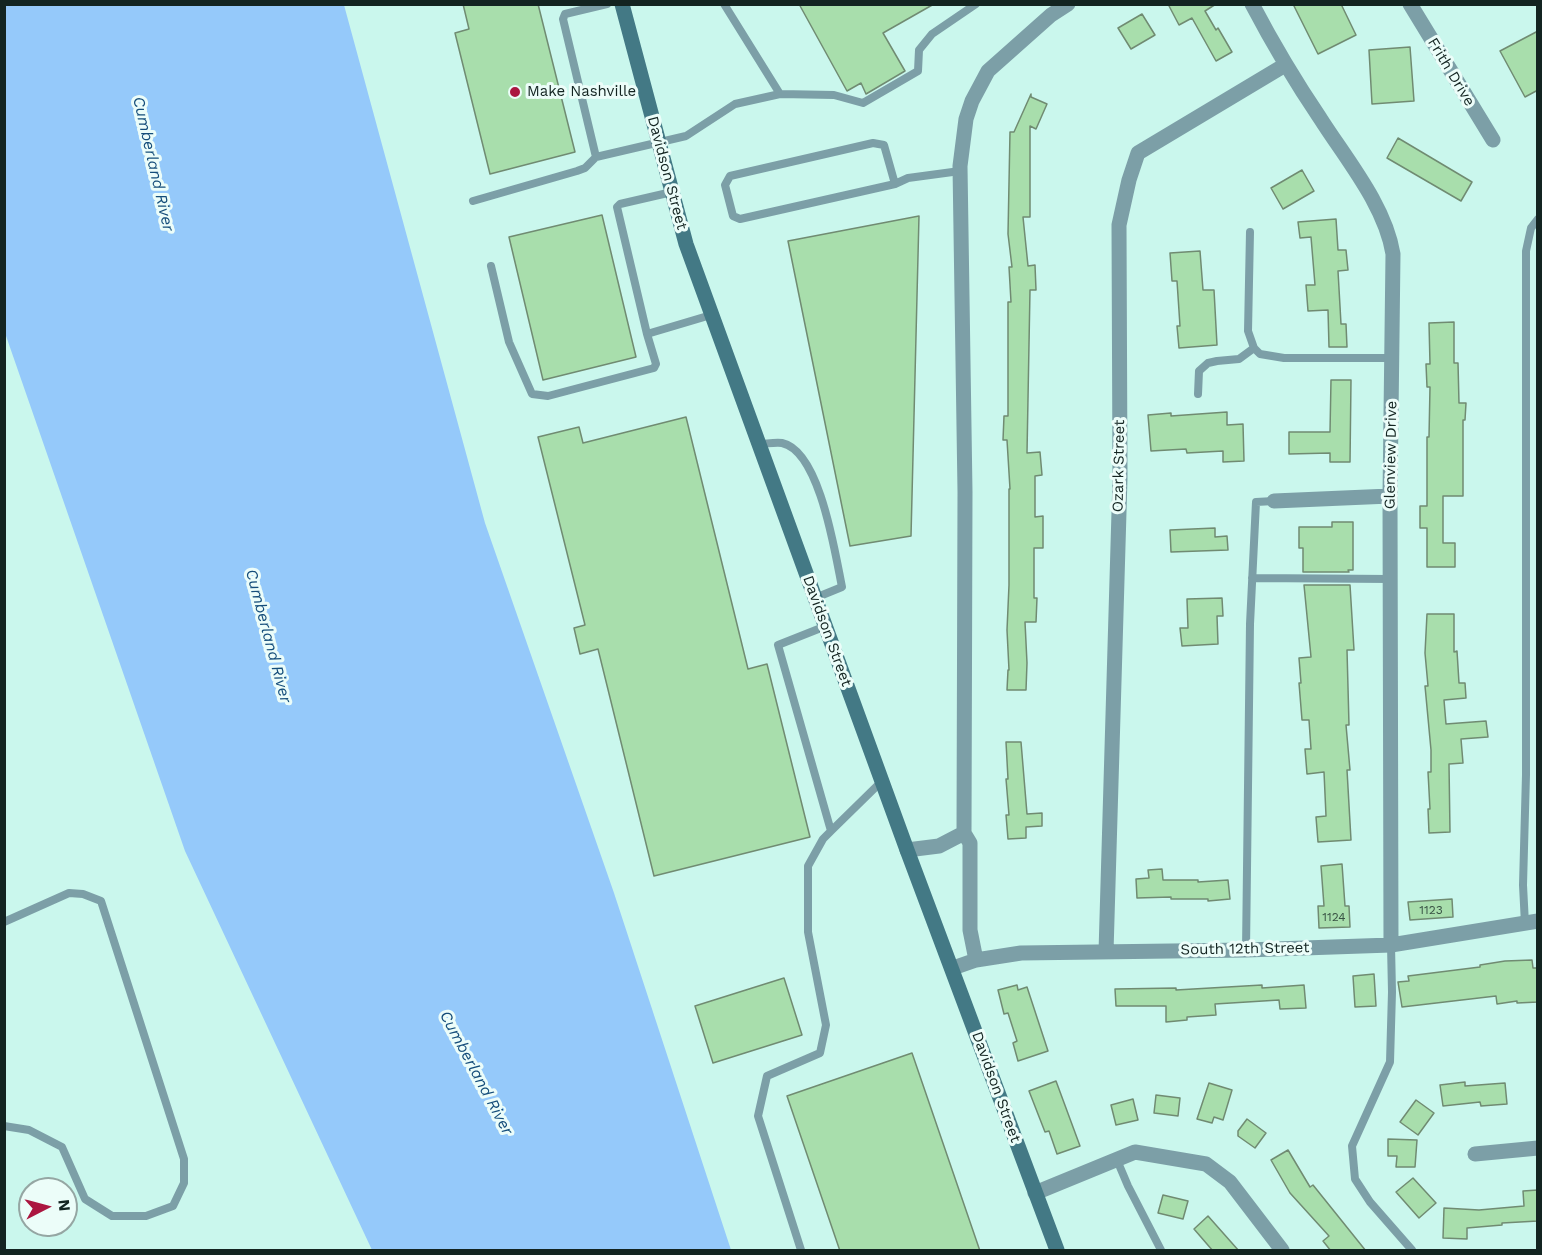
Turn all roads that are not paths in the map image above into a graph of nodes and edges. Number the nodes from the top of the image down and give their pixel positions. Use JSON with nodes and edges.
{"nodes":[{"id":1,"x":607,"y":4,"type":"edge"},
{"id":2,"x":622,"y":4,"type":"edge"},
{"id":3,"x":724,"y":4,"type":"edge"},
{"id":4,"x":976,"y":4,"type":"edge"},
{"id":5,"x":1068,"y":4,"type":"edge"},
{"id":6,"x":1252,"y":4,"type":"edge"},
{"id":7,"x":1410,"y":4,"type":"edge"},
{"id":8,"x":1285,"y":65,"type":"junction"},
{"id":9,"x":780,"y":94,"type":"junction"},
{"id":10,"x":1493,"y":140,"type":"dead end"},
{"id":11,"x":658,"y":142,"type":"junction"},
{"id":12,"x":596,"y":158,"type":"junction"},
{"id":13,"x":960,"y":171,"type":"junction"},
{"id":14,"x":895,"y":184,"type":"junction"},
{"id":15,"x":672,"y":192,"type":"junction"},
{"id":16,"x":473,"y":201,"type":"dead end"},
{"id":17,"x":1538,"y":219,"type":"edge"},
{"id":18,"x":1250,"y":232,"type":"dead end"},
{"id":19,"x":491,"y":266,"type":"dead end"},
{"id":20,"x":711,"y":315,"type":"junction"},
{"id":21,"x":647,"y":334,"type":"junction"},
{"id":22,"x":1254,"y":348,"type":"junction"},
{"id":23,"x":1392,"y":358,"type":"junction"},
{"id":24,"x":1198,"y":393,"type":"dead end"},
{"id":25,"x":758,"y":444,"type":"junction"},
{"id":26,"x":1390,"y":496,"type":"junction"},
{"id":27,"x":1274,"y":501,"type":"joint"},
{"id":28,"x":1252,"y":578,"type":"junction"},
{"id":29,"x":1390,"y":579,"type":"junction"},
{"id":30,"x":815,"y":598,"type":"junction"},
{"id":31,"x":825,"y":627,"type":"junction"},
{"id":32,"x":882,"y":781,"type":"junction"},
{"id":33,"x":831,"y":831,"type":"junction"},
{"id":34,"x":964,"y":833,"type":"junction"},
{"id":35,"x":907,"y":849,"type":"junction"},
{"id":36,"x":4,"y":922,"type":"edge"},
{"id":37,"x":1531,"y":923,"type":"edge"},
{"id":38,"x":1391,"y":945,"type":"junction"},
{"id":39,"x":1246,"y":950,"type":"junction"},
{"id":40,"x":1106,"y":952,"type":"junction"},
{"id":41,"x":976,"y":960,"type":"junction"},
{"id":42,"x":953,"y":968,"type":"junction"},
{"id":43,"x":4,"y":1125,"type":"edge"},
{"id":44,"x":1538,"y":1148,"type":"edge"},
{"id":45,"x":1475,"y":1154,"type":"dead end"},
{"id":46,"x":1118,"y":1160,"type":"junction"},
{"id":47,"x":1035,"y":1193,"type":"junction"},
{"id":48,"x":801,"y":1251,"type":"edge"},
{"id":49,"x":1057,"y":1251,"type":"edge"},
{"id":50,"x":1161,"y":1251,"type":"edge"},
{"id":51,"x":1282,"y":1251,"type":"edge"},
{"id":52,"x":1412,"y":1251,"type":"edge"}],
"edges":[{"from":1,"to":12,"type":"lane"},
{"from":2,"to":11,"type":"street","name":"Davidson Street"},
{"from":3,"to":9,"type":"lane"},
{"from":4,"to":9,"type":"lane"},
{"from":5,"to":13,"type":"street"},
{"from":6,"to":8,"type":"street","name":"Glenview Drive"},
{"from":7,"to":10,"type":"street","name":"Frith Drive"},
{"from":8,"to":23,"type":"street","name":"Glenview Drive"},
{"from":8,"to":40,"type":"street","name":"Ozark Street"},
{"from":9,"to":11,"type":"lane"},
{"from":11,"to":12,"type":"lane"},
{"from":11,"to":15,"type":"street","name":"Davidson Street"},
{"from":12,"to":16,"type":"lane"},
{"from":13,"to":14,"type":"lane"},
{"from":13,"to":34,"type":"street"},
{"from":14,"to":14,"type":"lane"},
{"from":15,"to":20,"type":"street","name":"Davidson Street"},
{"from":15,"to":21,"type":"lane"},
{"from":17,"to":37,"type":"lane"},
{"from":18,"to":22,"type":"lane"},
{"from":19,"to":21,"type":"lane"},
{"from":20,"to":21,"type":"lane"},
{"from":20,"to":25,"type":"street","name":"Davidson Street"},
{"from":22,"to":23,"type":"lane"},
{"from":22,"to":24,"type":"lane"},
{"from":23,"to":26,"type":"street","name":"Glenview Drive"},
{"from":25,"to":30,"type":"street","name":"Davidson Street"},
{"from":25,"to":30,"type":"lane"},
{"from":26,"to":27,"type":"street"},
{"from":26,"to":29,"type":"street","name":"Glenview Drive"},
{"from":27,"to":28,"type":"lane"},
{"from":28,"to":29,"type":"lane"},
{"from":28,"to":39,"type":"lane"},
{"from":29,"to":38,"type":"street","name":"Glenview Drive"},
{"from":30,"to":31,"type":"street","name":"Davidson Street"},
{"from":31,"to":32,"type":"street","name":"Davidson Street"},
{"from":31,"to":33,"type":"lane"},
{"from":32,"to":33,"type":"lane"},
{"from":32,"to":35,"type":"street","name":"Davidson Street"},
{"from":33,"to":48,"type":"lane"},
{"from":34,"to":35,"type":"street"},
{"from":34,"to":41,"type":"street"},
{"from":35,"to":42,"type":"street","name":"Davidson Street"},
{"from":36,"to":43,"type":"lane"},
{"from":37,"to":38,"type":"street","name":"South 12th Street"},
{"from":38,"to":39,"type":"street","name":"South 12th Street"},
{"from":38,"to":52,"type":"lane"},
{"from":39,"to":40,"type":"street","name":"South 12th Street"},
{"from":40,"to":41,"type":"street","name":"South 12th Street"},
{"from":41,"to":42,"type":"street","name":"South 12th Street"},
{"from":42,"to":47,"type":"street","name":"Davidson Street"},
{"from":44,"to":45,"type":"street"},
{"from":46,"to":47,"type":"street"},
{"from":46,"to":50,"type":"lane"},
{"from":46,"to":51,"type":"street"},
{"from":47,"to":49,"type":"street","name":"Davidson Street"}]}
